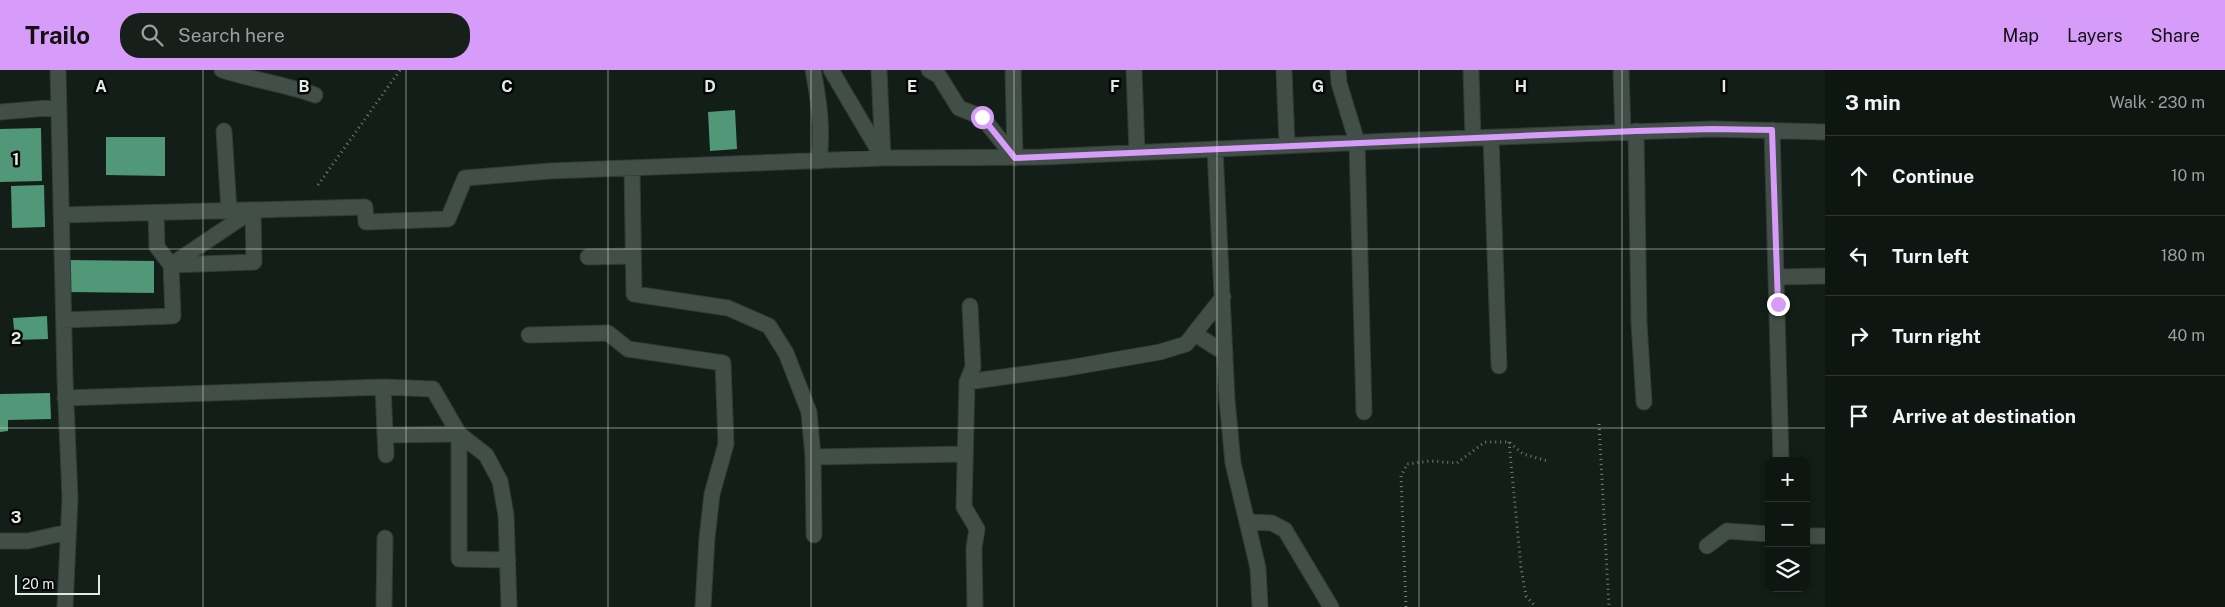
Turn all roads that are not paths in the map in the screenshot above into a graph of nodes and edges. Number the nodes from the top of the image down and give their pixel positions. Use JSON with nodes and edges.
{"nodes":[{"id":1,"x":58,"y":70,"type":"edge"},
{"id":2,"x":222,"y":70,"type":"edge"},
{"id":3,"x":813,"y":70,"type":"edge"},
{"id":4,"x":832,"y":70,"type":"edge"},
{"id":5,"x":879,"y":70,"type":"edge"},
{"id":6,"x":928,"y":70,"type":"edge"},
{"id":7,"x":1012,"y":70,"type":"edge"},
{"id":8,"x":1134,"y":70,"type":"edge"},
{"id":9,"x":1284,"y":70,"type":"edge"},
{"id":10,"x":1350,"y":70,"type":"edge"},
{"id":11,"x":1471,"y":70,"type":"edge"},
{"id":12,"x":1621,"y":70,"type":"edge"},
{"id":13,"x":1338,"y":76,"type":"edge"},
{"id":14,"x":315,"y":95,"type":"dead end"},
{"id":15,"x":60,"y":107,"type":"junction"},
{"id":16,"x":0,"y":112,"type":"edge"},
{"id":17,"x":1772,"y":130,"type":"junction"},
{"id":18,"x":224,"y":131,"type":"dead end"},
{"id":19,"x":1630,"y":132,"type":"junction"},
{"id":20,"x":1825,"y":132,"type":"edge"},
{"id":21,"x":1491,"y":137,"type":"junction"},
{"id":22,"x":1473,"y":138,"type":"junction"},
{"id":23,"x":1357,"y":142,"type":"junction"},
{"id":24,"x":1287,"y":146,"type":"junction"},
{"id":25,"x":1215,"y":149,"type":"junction"},
{"id":26,"x":1137,"y":153,"type":"junction"},
{"id":27,"x":883,"y":158,"type":"junction"},
{"id":28,"x":1015,"y":158,"type":"junction"},
{"id":29,"x":819,"y":160,"type":"junction"},
{"id":30,"x":632,"y":168,"type":"junction"},
{"id":31,"x":253,"y":210,"type":"junction"},
{"id":32,"x":229,"y":211,"type":"junction"},
{"id":33,"x":156,"y":213,"type":"junction"},
{"id":34,"x":61,"y":215,"type":"junction"},
{"id":35,"x":633,"y":256,"type":"junction"},
{"id":36,"x":588,"y":257,"type":"dead end"},
{"id":37,"x":171,"y":265,"type":"junction"},
{"id":38,"x":1825,"y":276,"type":"edge"},
{"id":39,"x":1777,"y":277,"type":"junction"},
{"id":40,"x":1223,"y":297,"type":"junction"},
{"id":41,"x":970,"y":306,"type":"dead end"},
{"id":42,"x":64,"y":320,"type":"junction"},
{"id":43,"x":1195,"y":334,"type":"junction"},
{"id":44,"x":529,"y":335,"type":"dead end"},
{"id":45,"x":1225,"y":353,"type":"junction"},
{"id":46,"x":1499,"y":366,"type":"dead end"},
{"id":47,"x":967,"y":382,"type":"junction"},
{"id":48,"x":383,"y":387,"type":"junction"},
{"id":49,"x":66,"y":398,"type":"junction"},
{"id":50,"x":1644,"y":402,"type":"dead end"},
{"id":51,"x":1364,"y":412,"type":"dead end"},
{"id":52,"x":459,"y":434,"type":"junction"},
{"id":53,"x":385,"y":435,"type":"junction"},
{"id":54,"x":964,"y":454,"type":"junction"},
{"id":55,"x":386,"y":455,"type":"dead end"},
{"id":56,"x":813,"y":457,"type":"junction"},
{"id":57,"x":1781,"y":457,"type":"edge"},
{"id":58,"x":1247,"y":522,"type":"junction"},
{"id":59,"x":68,"y":532,"type":"junction"},
{"id":60,"x":814,"y":534,"type":"dead end"},
{"id":61,"x":1765,"y":534,"type":"edge"},
{"id":62,"x":1810,"y":536,"type":"edge"},
{"id":63,"x":1825,"y":536,"type":"edge"},
{"id":64,"x":385,"y":538,"type":"dead end"},
{"id":65,"x":0,"y":541,"type":"edge"},
{"id":66,"x":1707,"y":546,"type":"dead end"},
{"id":67,"x":508,"y":560,"type":"junction"},
{"id":68,"x":65,"y":607,"type":"edge"},
{"id":69,"x":384,"y":607,"type":"edge"},
{"id":70,"x":509,"y":607,"type":"edge"},
{"id":71,"x":703,"y":607,"type":"edge"},
{"id":72,"x":975,"y":607,"type":"edge"},
{"id":73,"x":1260,"y":607,"type":"edge"},
{"id":74,"x":1331,"y":607,"type":"edge"}],
"edges":[{"from":1,"to":15,"type":"street"},
{"from":2,"to":14,"type":"street"},
{"from":3,"to":29,"type":"street"},
{"from":4,"to":27,"type":"street"},
{"from":5,"to":27,"type":"street"},
{"from":6,"to":28,"type":"street"},
{"from":7,"to":28,"type":"street"},
{"from":8,"to":26,"type":"street"},
{"from":9,"to":24,"type":"street"},
{"from":10,"to":13,"type":"street"},
{"from":11,"to":22,"type":"street"},
{"from":12,"to":19,"type":"street"},
{"from":13,"to":23,"type":"street"},
{"from":15,"to":16,"type":"street"},
{"from":15,"to":34,"type":"street"},
{"from":17,"to":19,"type":"street"},
{"from":17,"to":20,"type":"street"},
{"from":17,"to":39,"type":"street"},
{"from":18,"to":32,"type":"street"},
{"from":19,"to":21,"type":"street"},
{"from":19,"to":50,"type":"street"},
{"from":21,"to":22,"type":"street"},
{"from":21,"to":46,"type":"street"},
{"from":22,"to":23,"type":"street"},
{"from":23,"to":24,"type":"street"},
{"from":23,"to":51,"type":"street"},
{"from":24,"to":25,"type":"street"},
{"from":25,"to":26,"type":"street"},
{"from":25,"to":40,"type":"street"},
{"from":26,"to":28,"type":"street"},
{"from":27,"to":28,"type":"street"},
{"from":27,"to":29,"type":"street"},
{"from":29,"to":30,"type":"street"},
{"from":30,"to":31,"type":"street"},
{"from":30,"to":35,"type":"street"},
{"from":31,"to":32,"type":"street"},
{"from":31,"to":37,"type":"street"},
{"from":31,"to":37,"type":"street"},
{"from":32,"to":33,"type":"street"},
{"from":33,"to":34,"type":"street"},
{"from":33,"to":37,"type":"street"},
{"from":34,"to":42,"type":"street"},
{"from":35,"to":36,"type":"street"},
{"from":35,"to":56,"type":"street"},
{"from":37,"to":42,"type":"street"},
{"from":38,"to":39,"type":"street"},
{"from":39,"to":57,"type":"street"},
{"from":40,"to":43,"type":"street"},
{"from":40,"to":45,"type":"street"},
{"from":41,"to":47,"type":"street"},
{"from":42,"to":49,"type":"street"},
{"from":43,"to":45,"type":"street"},
{"from":43,"to":47,"type":"street"},
{"from":44,"to":71,"type":"street"},
{"from":45,"to":58,"type":"street"},
{"from":47,"to":54,"type":"street"},
{"from":48,"to":49,"type":"street"},
{"from":48,"to":52,"type":"street"},
{"from":48,"to":53,"type":"street"},
{"from":49,"to":59,"type":"street"},
{"from":52,"to":53,"type":"street"},
{"from":52,"to":67,"type":"street"},
{"from":52,"to":67,"type":"street"},
{"from":53,"to":55,"type":"street"},
{"from":54,"to":56,"type":"street"},
{"from":54,"to":72,"type":"street"},
{"from":56,"to":60,"type":"street"},
{"from":58,"to":73,"type":"street"},
{"from":58,"to":74,"type":"street"},
{"from":59,"to":65,"type":"street"},
{"from":59,"to":68,"type":"street"},
{"from":61,"to":66,"type":"street"},
{"from":62,"to":63,"type":"street"},
{"from":64,"to":69,"type":"street"},
{"from":67,"to":70,"type":"street"}]}
